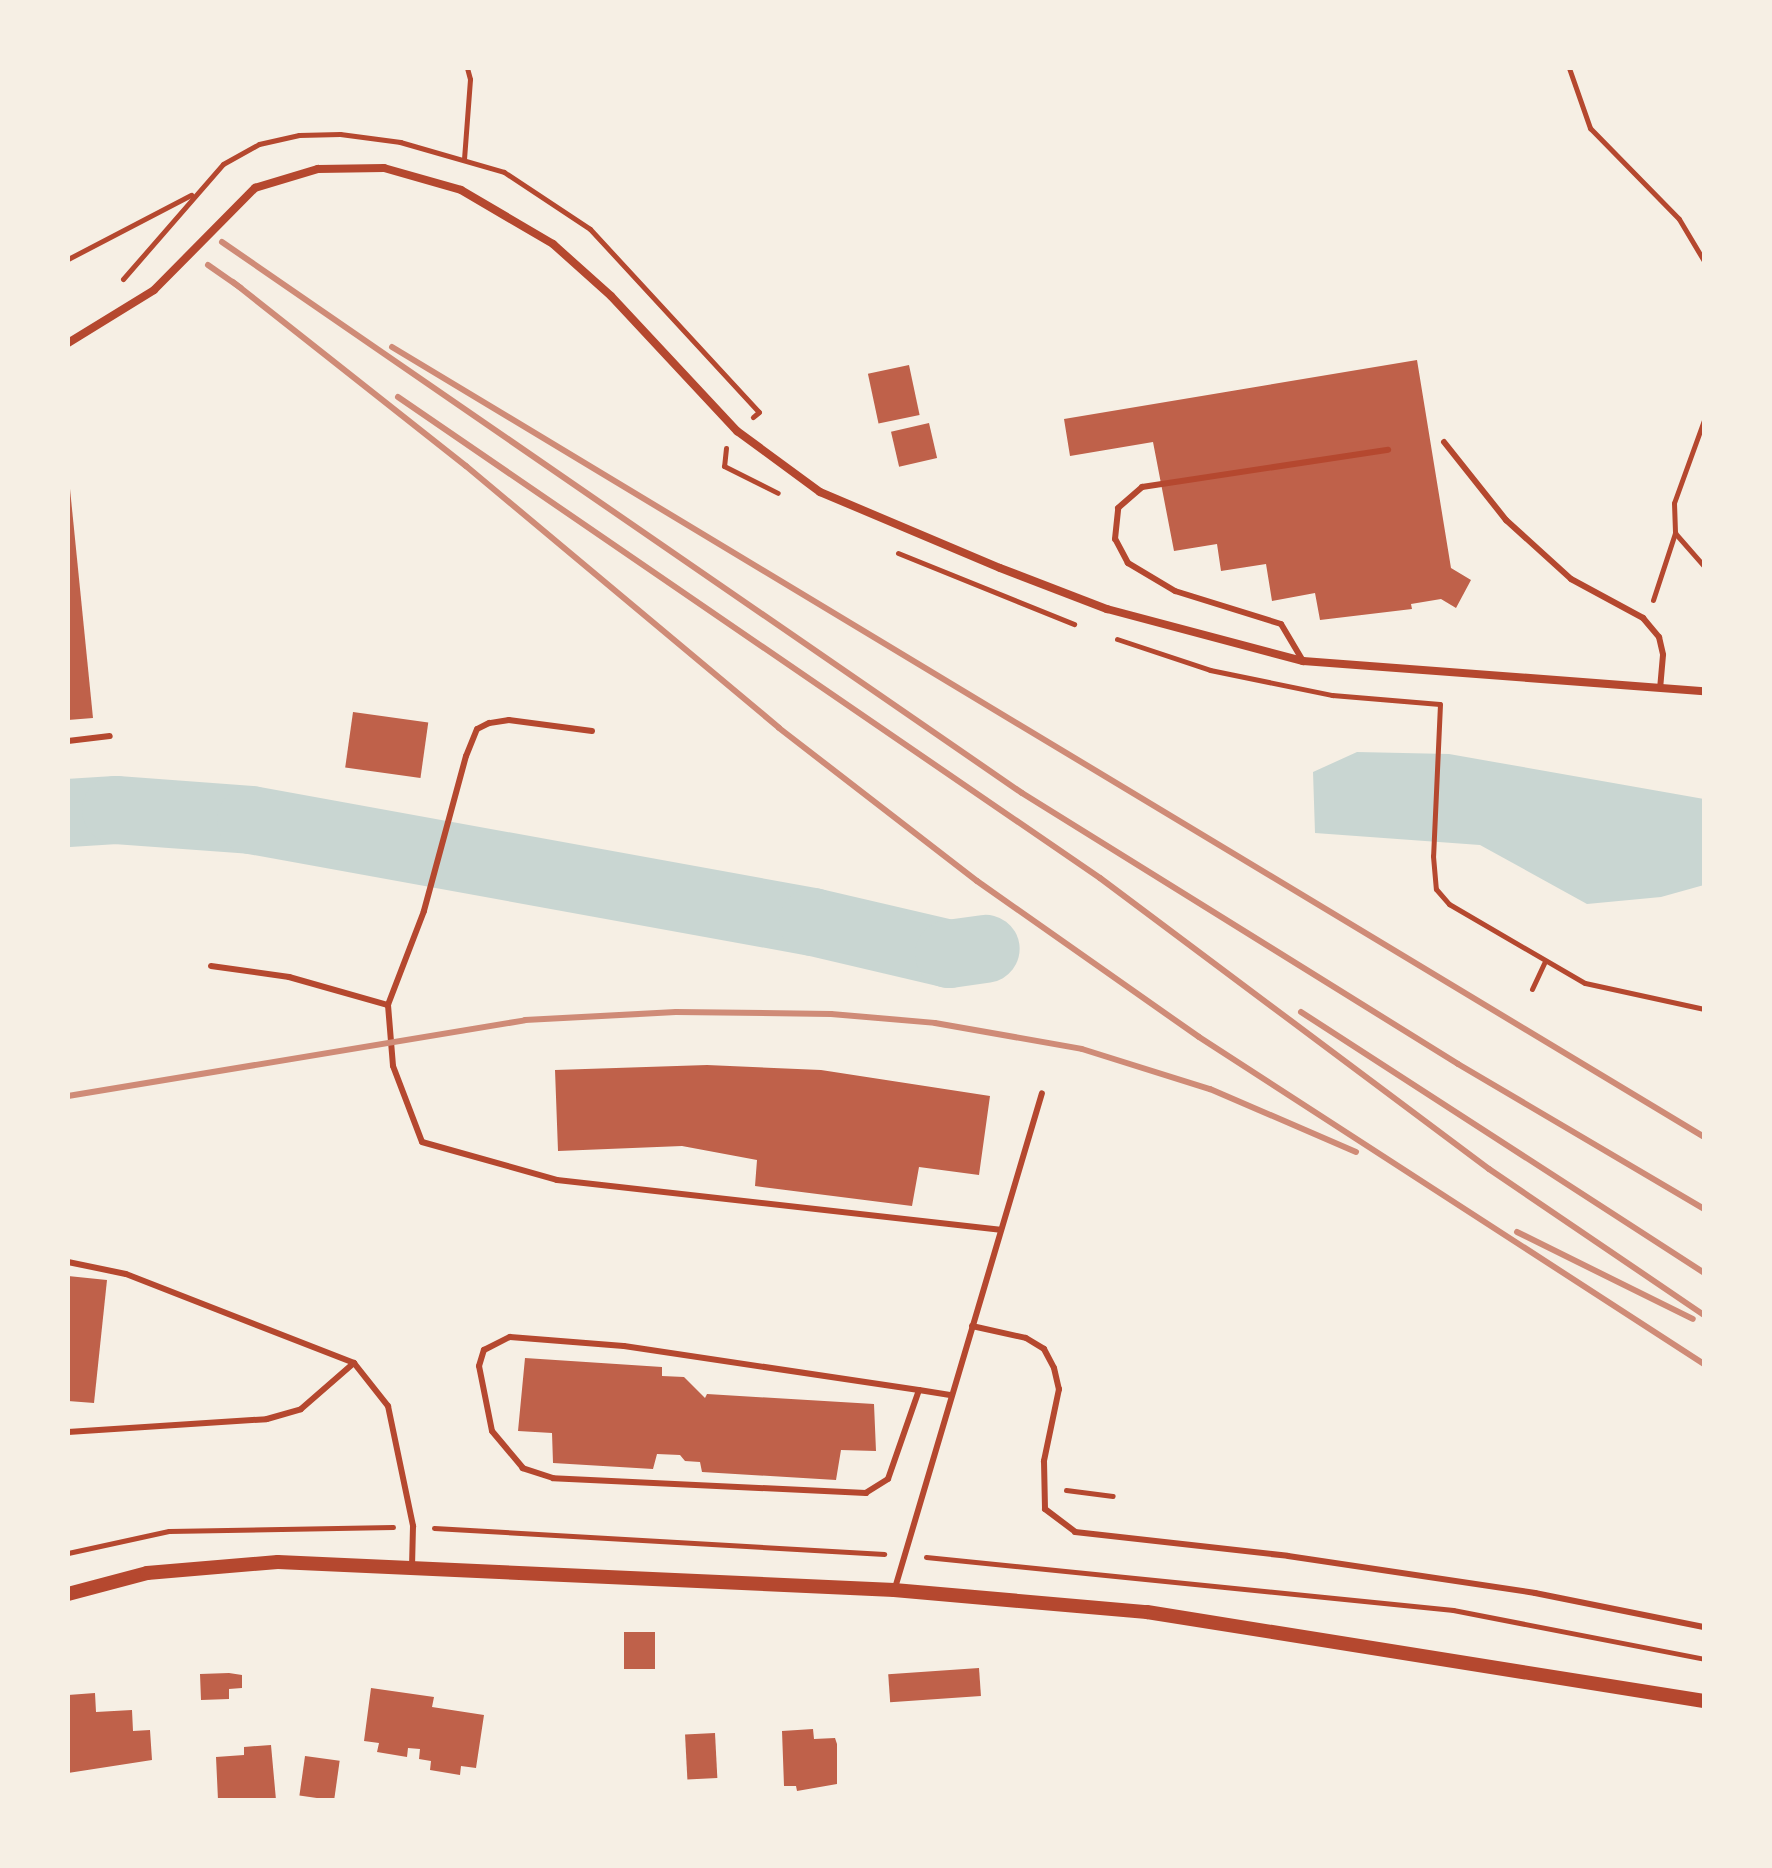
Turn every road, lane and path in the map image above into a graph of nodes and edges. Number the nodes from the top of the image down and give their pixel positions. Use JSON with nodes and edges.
{"nodes":[{"id":1,"x":467,"y":68,"type":"edge"},
{"id":2,"x":1569,"y":68,"type":"edge"},
{"id":3,"x":464,"y":159,"type":"junction"},
{"id":4,"x":194,"y":193,"type":"junction"},
{"id":5,"x":68,"y":259,"type":"edge"},
{"id":6,"x":1704,"y":261,"type":"edge"},
{"id":7,"x":120,"y":282,"type":"dead end"},
{"id":8,"x":68,"y":343,"type":"edge"},
{"id":9,"x":1704,"y":420,"type":"edge"},
{"id":10,"x":737,"y":431,"type":"junction"},
{"id":11,"x":1444,"y":442,"type":"dead end"},
{"id":12,"x":1388,"y":450,"type":"dead end"},
{"id":13,"x":1675,"y":533,"type":"junction"},
{"id":14,"x":1704,"y":566,"type":"edge"},
{"id":15,"x":1643,"y":618,"type":"junction"},
{"id":16,"x":1303,"y":661,"type":"junction"},
{"id":17,"x":1660,"y":688,"type":"junction"},
{"id":18,"x":1704,"y":691,"type":"edge"},
{"id":19,"x":1440,"y":704,"type":"dead end"},
{"id":20,"x":592,"y":731,"type":"dead end"},
{"id":21,"x":110,"y":736,"type":"dead end"},
{"id":22,"x":68,"y":741,"type":"edge"},
{"id":23,"x":1544,"y":963,"type":"junction"},
{"id":24,"x":211,"y":966,"type":"dead end"},
{"id":25,"x":1532,"y":989,"type":"dead end"},
{"id":26,"x":388,"y":1005,"type":"junction"},
{"id":27,"x":1704,"y":1009,"type":"edge"},
{"id":28,"x":1042,"y":1093,"type":"dead end"},
{"id":29,"x":1000,"y":1230,"type":"junction"},
{"id":30,"x":68,"y":1262,"type":"edge"},
{"id":31,"x":972,"y":1326,"type":"junction"},
{"id":32,"x":354,"y":1363,"type":"junction"},
{"id":33,"x":919,"y":1390,"type":"junction"},
{"id":34,"x":952,"y":1395,"type":"junction"},
{"id":35,"x":68,"y":1432,"type":"edge"},
{"id":36,"x":1043,"y":1486,"type":"junction"},
{"id":37,"x":1113,"y":1496,"type":"dead end"},
{"id":38,"x":412,"y":1568,"type":"junction"},
{"id":39,"x":894,"y":1590,"type":"junction"},
{"id":40,"x":68,"y":1594,"type":"edge"},
{"id":41,"x":1704,"y":1627,"type":"edge"},
{"id":42,"x":1704,"y":1701,"type":"edge"}],
"edges":[{"from":1,"to":3,"type":"path"},
{"from":2,"to":6,"type":"path"},
{"from":3,"to":4,"type":"path"},
{"from":3,"to":10,"type":"path"},
{"from":4,"to":5,"type":"path"},
{"from":4,"to":7,"type":"path"},
{"from":8,"to":10,"type":"street"},
{"from":9,"to":13,"type":"path"},
{"from":10,"to":16,"type":"street"},
{"from":11,"to":15,"type":"lane"},
{"from":12,"to":16,"type":"lane"},
{"from":13,"to":14,"type":"path"},
{"from":13,"to":15,"type":"path"},
{"from":15,"to":17,"type":"lane"},
{"from":16,"to":17,"type":"street"},
{"from":17,"to":18,"type":"street"},
{"from":19,"to":23,"type":"path"},
{"from":20,"to":26,"type":"lane"},
{"from":21,"to":22,"type":"lane"},
{"from":23,"to":25,"type":"path"},
{"from":23,"to":27,"type":"path"},
{"from":24,"to":26,"type":"lane"},
{"from":26,"to":29,"type":"lane"},
{"from":28,"to":29,"type":"lane"},
{"from":29,"to":31,"type":"lane"},
{"from":30,"to":32,"type":"lane"},
{"from":31,"to":34,"type":"lane"},
{"from":31,"to":36,"type":"lane"},
{"from":32,"to":35,"type":"lane"},
{"from":32,"to":38,"type":"lane"},
{"from":33,"to":33,"type":"lane"},
{"from":33,"to":34,"type":"lane"},
{"from":34,"to":39,"type":"lane"},
{"from":36,"to":37,"type":"path"},
{"from":36,"to":41,"type":"lane"},
{"from":38,"to":39,"type":"street"},
{"from":38,"to":40,"type":"street"},
{"from":39,"to":42,"type":"street"}]}
